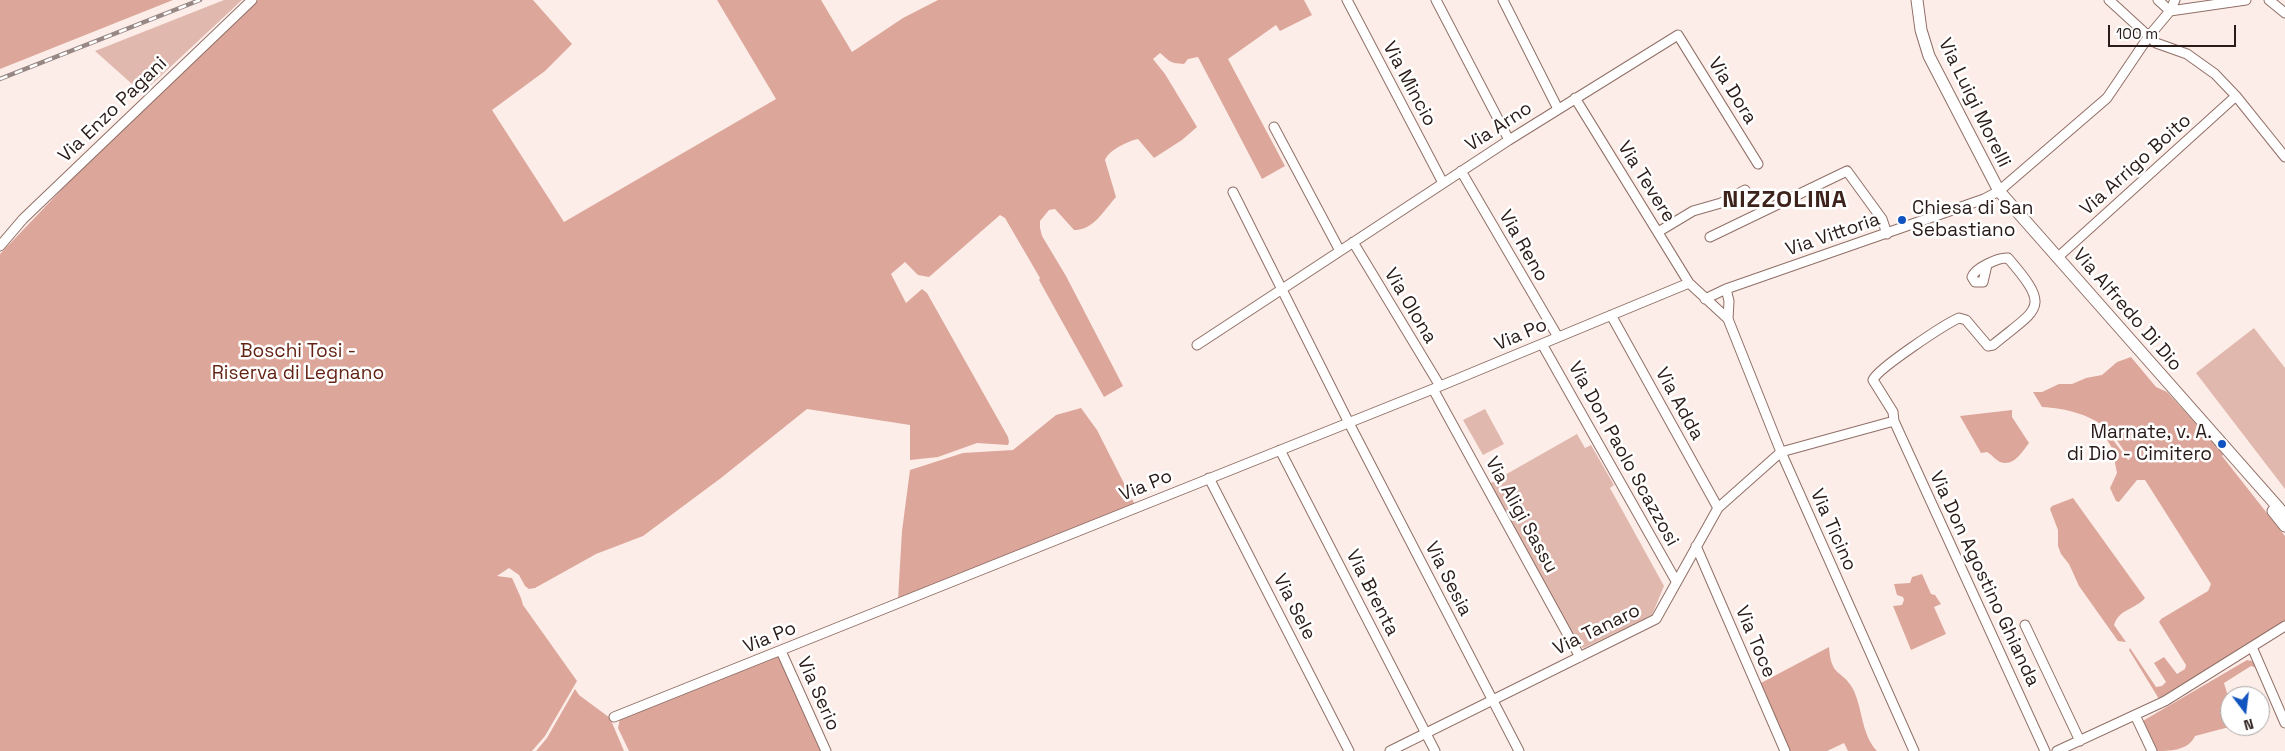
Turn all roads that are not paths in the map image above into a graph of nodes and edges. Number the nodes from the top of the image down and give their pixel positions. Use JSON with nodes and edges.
{"nodes":[{"id":1,"x":252,"y":0,"type":"edge"},
{"id":2,"x":1347,"y":0,"type":"edge"},
{"id":3,"x":1436,"y":0,"type":"edge"},
{"id":4,"x":1503,"y":0,"type":"edge"},
{"id":5,"x":1917,"y":0,"type":"edge"},
{"id":6,"x":2109,"y":0,"type":"edge"},
{"id":7,"x":2158,"y":0,"type":"edge"},
{"id":8,"x":2176,"y":0,"type":"edge"},
{"id":9,"x":2246,"y":0,"type":"edge"},
{"id":10,"x":2269,"y":0,"type":"edge"},
{"id":11,"x":2170,"y":11,"type":"junction"},
{"id":12,"x":2285,"y":13,"type":"edge"},
{"id":13,"x":1678,"y":35,"type":"joint"},
{"id":14,"x":2149,"y":36,"type":"junction"},
{"id":15,"x":2236,"y":96,"type":"junction"},
{"id":16,"x":1574,"y":98,"type":"junction"},
{"id":17,"x":1558,"y":109,"type":"junction"},
{"id":18,"x":1274,"y":127,"type":"dead end"},
{"id":19,"x":1509,"y":140,"type":"junction"},
{"id":20,"x":2285,"y":157,"type":"edge"},
{"id":21,"x":1758,"y":164,"type":"dead end"},
{"id":22,"x":1461,"y":171,"type":"junction"},
{"id":23,"x":1443,"y":183,"type":"junction"},
{"id":24,"x":1745,"y":190,"type":"dead end"},
{"id":25,"x":1999,"y":191,"type":"junction"},
{"id":26,"x":1233,"y":192,"type":"dead end"},
{"id":27,"x":1658,"y":232,"type":"junction"},
{"id":28,"x":1886,"y":234,"type":"junction"},
{"id":29,"x":1710,"y":237,"type":"dead end"},
{"id":30,"x":1353,"y":242,"type":"junction"},
{"id":31,"x":0,"y":246,"type":"edge"},
{"id":32,"x":1340,"y":250,"type":"junction"},
{"id":33,"x":2058,"y":258,"type":"junction"},
{"id":34,"x":1987,"y":266,"type":"dead end"},
{"id":35,"x":1689,"y":283,"type":"junction"},
{"id":36,"x":1282,"y":288,"type":"junction"},
{"id":37,"x":1726,"y":289,"type":"junction"},
{"id":38,"x":1705,"y":299,"type":"junction"},
{"id":39,"x":1729,"y":301,"type":"junction"},
{"id":40,"x":1714,"y":307,"type":"junction"},
{"id":41,"x":1611,"y":315,"type":"junction"},
{"id":42,"x":1728,"y":319,"type":"junction"},
{"id":43,"x":1558,"y":337,"type":"junction"},
{"id":44,"x":1542,"y":344,"type":"junction"},
{"id":45,"x":1197,"y":345,"type":"dead end"},
{"id":46,"x":1436,"y":388,"type":"junction"},
{"id":47,"x":1894,"y":421,"type":"junction"},
{"id":48,"x":1349,"y":423,"type":"junction"},
{"id":49,"x":1280,"y":450,"type":"junction"},
{"id":50,"x":1781,"y":452,"type":"junction"},
{"id":51,"x":2228,"y":452,"type":"junction"},
{"id":52,"x":1210,"y":478,"type":"junction"},
{"id":53,"x":1718,"y":508,"type":"junction"},
{"id":54,"x":2285,"y":515,"type":"edge"},
{"id":55,"x":2285,"y":526,"type":"edge"},
{"id":56,"x":1696,"y":546,"type":"junction"},
{"id":57,"x":1676,"y":581,"type":"junction"},
{"id":58,"x":2025,"y":626,"type":"dead end"},
{"id":59,"x":2284,"y":627,"type":"edge"},
{"id":60,"x":2252,"y":647,"type":"junction"},
{"id":61,"x":781,"y":651,"type":"junction"},
{"id":62,"x":1580,"y":657,"type":"junction"},
{"id":63,"x":1492,"y":700,"type":"junction"},
{"id":64,"x":2135,"y":715,"type":"junction"},
{"id":65,"x":614,"y":717,"type":"dead end"},
{"id":66,"x":2285,"y":724,"type":"edge"},
{"id":67,"x":1426,"y":734,"type":"junction"},
{"id":68,"x":2080,"y":741,"type":"junction"},
{"id":69,"x":826,"y":751,"type":"edge"},
{"id":70,"x":1349,"y":751,"type":"edge"},
{"id":71,"x":1390,"y":751,"type":"edge"},
{"id":72,"x":1436,"y":751,"type":"edge"},
{"id":73,"x":1518,"y":751,"type":"edge"},
{"id":74,"x":1785,"y":751,"type":"edge"},
{"id":75,"x":1914,"y":751,"type":"edge"},
{"id":76,"x":2045,"y":751,"type":"edge"},
{"id":77,"x":2057,"y":751,"type":"edge"},
{"id":78,"x":2152,"y":751,"type":"edge"}],
"edges":[{"from":1,"to":31,"type":"street","name":"Via Enzo Pagani"},
{"from":2,"to":23,"type":"street","name":"Via Mincio"},
{"from":3,"to":19,"type":"street"},
{"from":4,"to":17,"type":"street"},
{"from":5,"to":25,"type":"main road","name":"Via Luigi Morelli"},
{"from":6,"to":14,"type":"street"},
{"from":7,"to":11,"type":"street"},
{"from":8,"to":11,"type":"street","name":"Via Vittoria"},
{"from":9,"to":11,"type":"street"},
{"from":10,"to":12,"type":"street"},
{"from":11,"to":14,"type":"street","name":"Via Vittoria"},
{"from":13,"to":16,"type":"street","name":"Via Arno"},
{"from":13,"to":21,"type":"street","name":"Via Dora"},
{"from":14,"to":15,"type":"street"},
{"from":14,"to":25,"type":"street","name":"Via Vittoria"},
{"from":15,"to":20,"type":"street"},
{"from":15,"to":33,"type":"street","name":"Via Arrigo Boito"},
{"from":16,"to":17,"type":"street","name":"Via Arno"},
{"from":16,"to":27,"type":"street","name":"Via Tevere"},
{"from":17,"to":19,"type":"street","name":"Via Arno"},
{"from":18,"to":32,"type":"street"},
{"from":19,"to":22,"type":"street","name":"Via Arno"},
{"from":22,"to":23,"type":"street","name":"Via Arno"},
{"from":22,"to":43,"type":"street","name":"Via Reno"},
{"from":23,"to":30,"type":"street","name":"Via Arno"},
{"from":24,"to":27,"type":"street"},
{"from":25,"to":28,"type":"street","name":"Via Vittoria"},
{"from":25,"to":33,"type":"main road","name":"Via Alfredo Di Dio"},
{"from":26,"to":36,"type":"street","name":"Via Sesia"},
{"from":27,"to":35,"type":"street","name":"Via Tevere"},
{"from":28,"to":29,"type":"street"},
{"from":28,"to":37,"type":"street","name":"Via Vittoria"},
{"from":30,"to":32,"type":"street","name":"Via Arno"},
{"from":30,"to":46,"type":"street","name":"Via Olona"},
{"from":32,"to":36,"type":"street","name":"Via Arno"},
{"from":33,"to":51,"type":"main road","name":"Via Alfredo Di Dio"},
{"from":34,"to":47,"type":"street","name":"Via Don Agostino Ghianda"},
{"from":35,"to":38,"type":"street","name":"Via Tevere"},
{"from":35,"to":41,"type":"street","name":"Via Po"},
{"from":36,"to":45,"type":"street","name":"Via Arno"},
{"from":36,"to":48,"type":"street","name":"Via Sesia"},
{"from":37,"to":38,"type":"street","name":"Via Vittoria"},
{"from":37,"to":39,"type":"street"},
{"from":38,"to":40,"type":"street","name":"Via Tevere"},
{"from":39,"to":40,"type":"street"},
{"from":39,"to":42,"type":"street"},
{"from":40,"to":42,"type":"street","name":"Via Tevere"},
{"from":41,"to":43,"type":"street","name":"Via Po"},
{"from":41,"to":53,"type":"street","name":"Via Adda"},
{"from":42,"to":50,"type":"street","name":"Via Ticino"},
{"from":43,"to":44,"type":"street","name":"Via Po"},
{"from":44,"to":46,"type":"street","name":"Via Po"},
{"from":44,"to":57,"type":"street","name":"Via Don Paolo Scazzosi"},
{"from":46,"to":48,"type":"street","name":"Via Po"},
{"from":46,"to":62,"type":"street","name":"Via Aligi Sassu"},
{"from":47,"to":50,"type":"street"},
{"from":47,"to":76,"type":"street","name":"Via Don Agostino Ghianda"},
{"from":48,"to":49,"type":"street","name":"Via Po"},
{"from":48,"to":63,"type":"street","name":"Via Sesia"},
{"from":49,"to":52,"type":"street","name":"Via Po"},
{"from":49,"to":67,"type":"street","name":"Via Brenta"},
{"from":50,"to":53,"type":"street","name":"Via Tanaro"},
{"from":50,"to":75,"type":"street","name":"Via Ticino"},
{"from":51,"to":54,"type":"main road","name":"Via Alfredo Di Dio"},
{"from":51,"to":55,"type":"main road","name":"Via Alfredo Di Dio"},
{"from":52,"to":61,"type":"street","name":"Via Po"},
{"from":52,"to":70,"type":"street","name":"Via Sele"},
{"from":53,"to":56,"type":"street","name":"Via Tanaro"},
{"from":56,"to":57,"type":"street","name":"Via Tanaro"},
{"from":56,"to":74,"type":"street","name":"Via Toce"},
{"from":57,"to":62,"type":"street","name":"Via Tanaro"},
{"from":58,"to":68,"type":"street"},
{"from":59,"to":60,"type":"street"},
{"from":60,"to":64,"type":"street"},
{"from":60,"to":66,"type":"street"},
{"from":61,"to":65,"type":"street","name":"Via Po"},
{"from":61,"to":69,"type":"street","name":"Via Serio"},
{"from":62,"to":63,"type":"street","name":"Via Tanaro"},
{"from":63,"to":67,"type":"street","name":"Via Tanaro"},
{"from":63,"to":73,"type":"street","name":"Via Sesia"},
{"from":64,"to":68,"type":"street"},
{"from":64,"to":78,"type":"street"},
{"from":67,"to":71,"type":"street","name":"Via Tanaro"},
{"from":67,"to":72,"type":"street","name":"Via Brenta"},
{"from":68,"to":77,"type":"street"}]}
